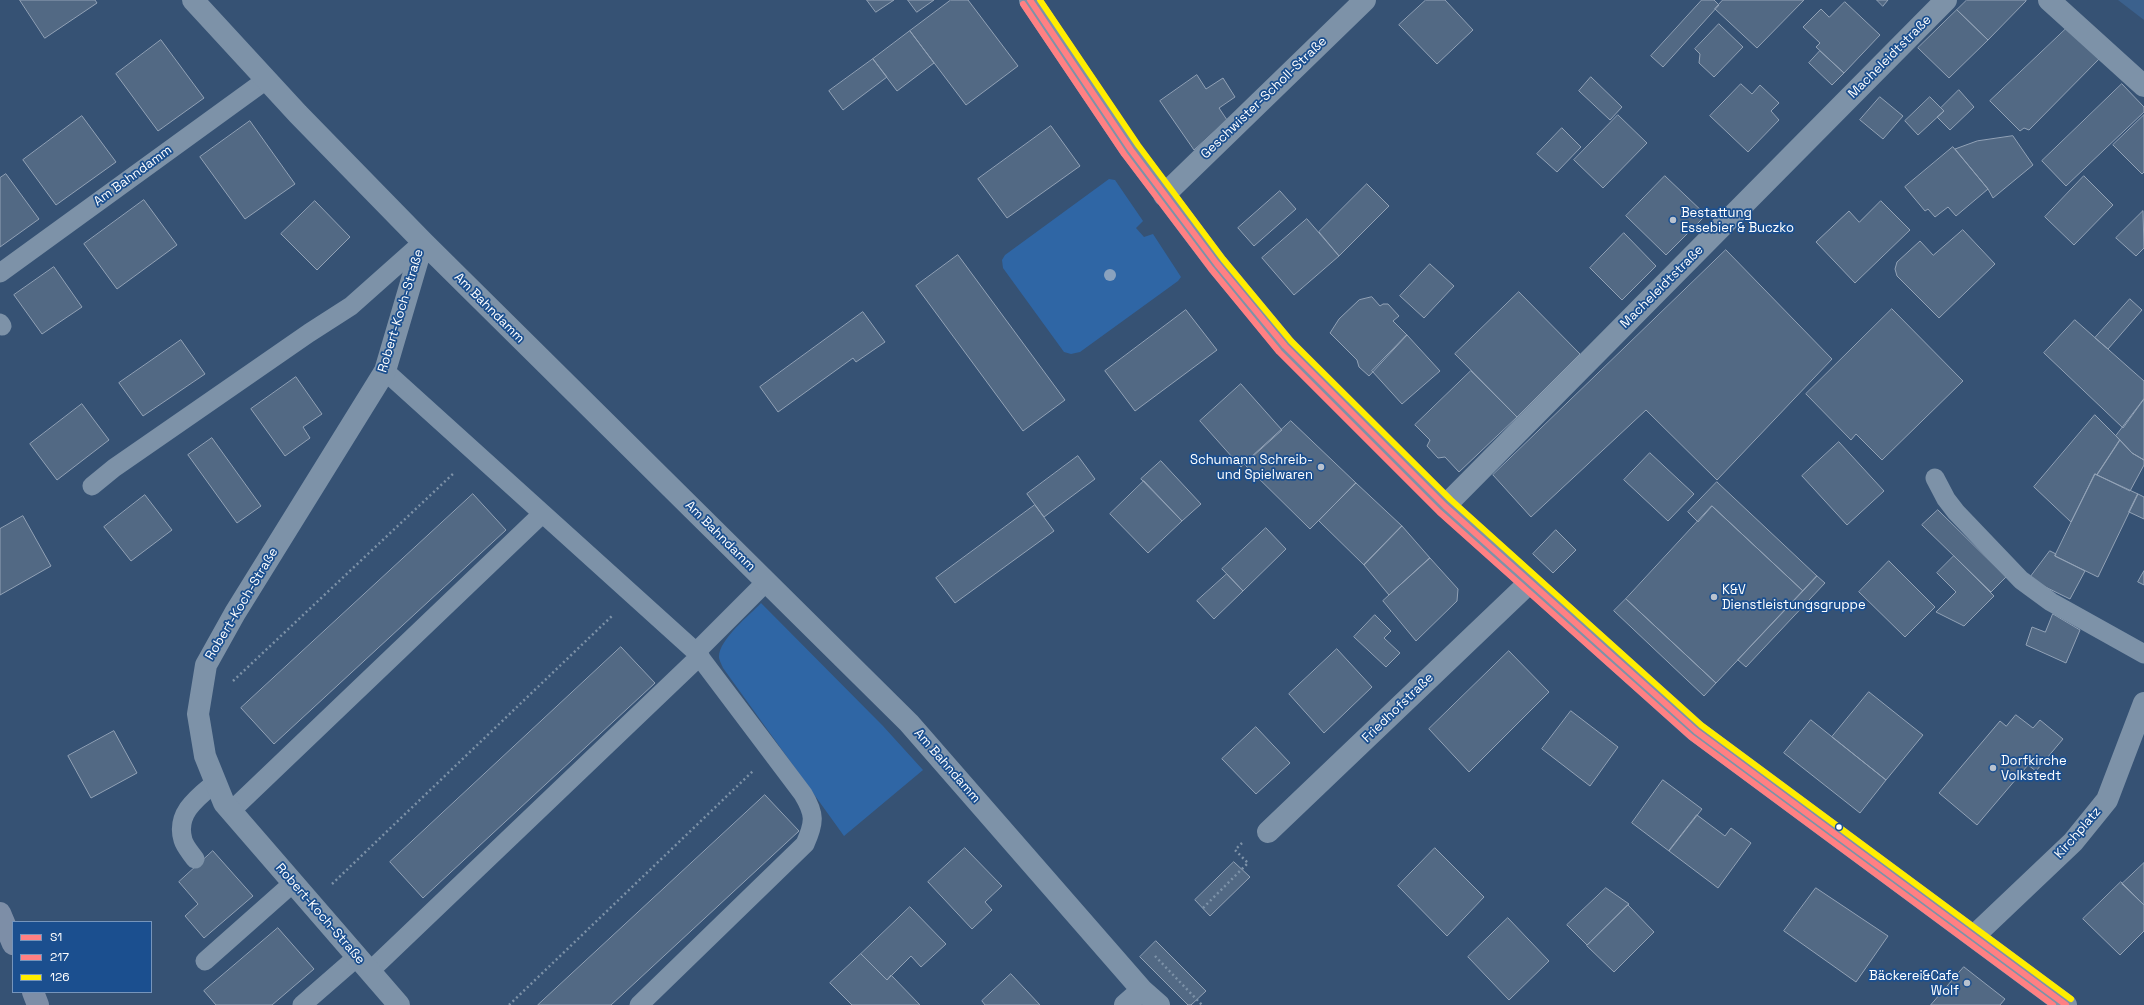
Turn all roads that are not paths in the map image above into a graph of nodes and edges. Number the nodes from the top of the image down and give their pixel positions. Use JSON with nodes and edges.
{"nodes":[{"id":1,"x":193,"y":0,"type":"edge"},
{"id":2,"x":1030,"y":0,"type":"edge"},
{"id":3,"x":1364,"y":0,"type":"edge"},
{"id":4,"x":1946,"y":0,"type":"edge"},
{"id":5,"x":2049,"y":0,"type":"edge"},
{"id":6,"x":266,"y":80,"type":"junction"},
{"id":7,"x":2144,"y":86,"type":"edge"},
{"id":8,"x":1164,"y":195,"type":"junction"},
{"id":9,"x":423,"y":242,"type":"junction"},
{"id":10,"x":0,"y":273,"type":"edge"},
{"id":11,"x":385,"y":371,"type":"junction"},
{"id":12,"x":1935,"y":478,"type":"dead end"},
{"id":13,"x":92,"y":486,"type":"dead end"},
{"id":14,"x":1445,"y":506,"type":"junction"},
{"id":15,"x":542,"y":514,"type":"junction"},
{"id":16,"x":766,"y":582,"type":"junction"},
{"id":17,"x":1529,"y":583,"type":"junction"},
{"id":18,"x":698,"y":654,"type":"junction"},
{"id":19,"x":2144,"y":654,"type":"edge"},
{"id":20,"x":2144,"y":703,"type":"edge"},
{"id":21,"x":216,"y":782,"type":"junction"},
{"id":22,"x":231,"y":811,"type":"junction"},
{"id":23,"x":1268,"y":832,"type":"dead end"},
{"id":24,"x":195,"y":859,"type":"dead end"},
{"id":25,"x":294,"y":883,"type":"junction"},
{"id":26,"x":0,"y":913,"type":"edge"},
{"id":27,"x":1974,"y":936,"type":"junction"},
{"id":28,"x":12,"y":942,"type":"edge"},
{"id":29,"x":205,"y":961,"type":"dead end"},
{"id":30,"x":363,"y":964,"type":"junction"},
{"id":31,"x":1142,"y":990,"type":"junction"},
{"id":32,"x":33,"y":993,"type":"edge"},
{"id":33,"x":38,"y":1005,"type":"edge"},
{"id":34,"x":302,"y":1005,"type":"edge"},
{"id":35,"x":399,"y":1005,"type":"edge"},
{"id":36,"x":639,"y":1005,"type":"edge"},
{"id":37,"x":1125,"y":1005,"type":"edge"},
{"id":38,"x":1159,"y":1005,"type":"edge"},
{"id":39,"x":2066,"y":1005,"type":"edge"}],
"edges":[{"from":1,"to":6,"type":"street","name":"Am Bahndamm"},
{"from":2,"to":8,"type":"street"},
{"from":3,"to":8,"type":"street","name":"Geschwister-Scholl-Straße"},
{"from":4,"to":14,"type":"street","name":"Macheleidtstraße"},
{"from":5,"to":7,"type":"street"},
{"from":6,"to":9,"type":"street","name":"Am Bahndamm"},
{"from":6,"to":10,"type":"lane","name":"Am Bahndamm"},
{"from":8,"to":14,"type":"street"},
{"from":9,"to":11,"type":"street","name":"Robert-Koch-Straße"},
{"from":9,"to":13,"type":"lane"},
{"from":9,"to":16,"type":"street","name":"Am Bahndamm"},
{"from":11,"to":15,"type":"lane"},
{"from":11,"to":21,"type":"street","name":"Robert-Koch-Straße"},
{"from":12,"to":19,"type":"lane"},
{"from":14,"to":17,"type":"street"},
{"from":15,"to":18,"type":"lane"},
{"from":15,"to":22,"type":"lane"},
{"from":16,"to":18,"type":"lane"},
{"from":16,"to":31,"type":"street","name":"Am Bahndamm"},
{"from":17,"to":23,"type":"street","name":"Friedhofstraße"},
{"from":17,"to":27,"type":"street"},
{"from":18,"to":30,"type":"lane"},
{"from":18,"to":36,"type":"lane"},
{"from":20,"to":27,"type":"street","name":"Kirchplatz"},
{"from":21,"to":22,"type":"street","name":"Robert-Koch-Straße"},
{"from":21,"to":24,"type":"lane"},
{"from":22,"to":25,"type":"street","name":"Robert-Koch-Straße"},
{"from":25,"to":29,"type":"lane"},
{"from":25,"to":30,"type":"street","name":"Robert-Koch-Straße"},
{"from":26,"to":28,"type":"main road"},
{"from":27,"to":39,"type":"street"},
{"from":30,"to":34,"type":"lane"},
{"from":30,"to":35,"type":"street","name":"Robert-Koch-Straße"},
{"from":31,"to":37,"type":"street"},
{"from":31,"to":38,"type":"street","name":"Am Bahndamm"},
{"from":32,"to":33,"type":"main road"}]}
